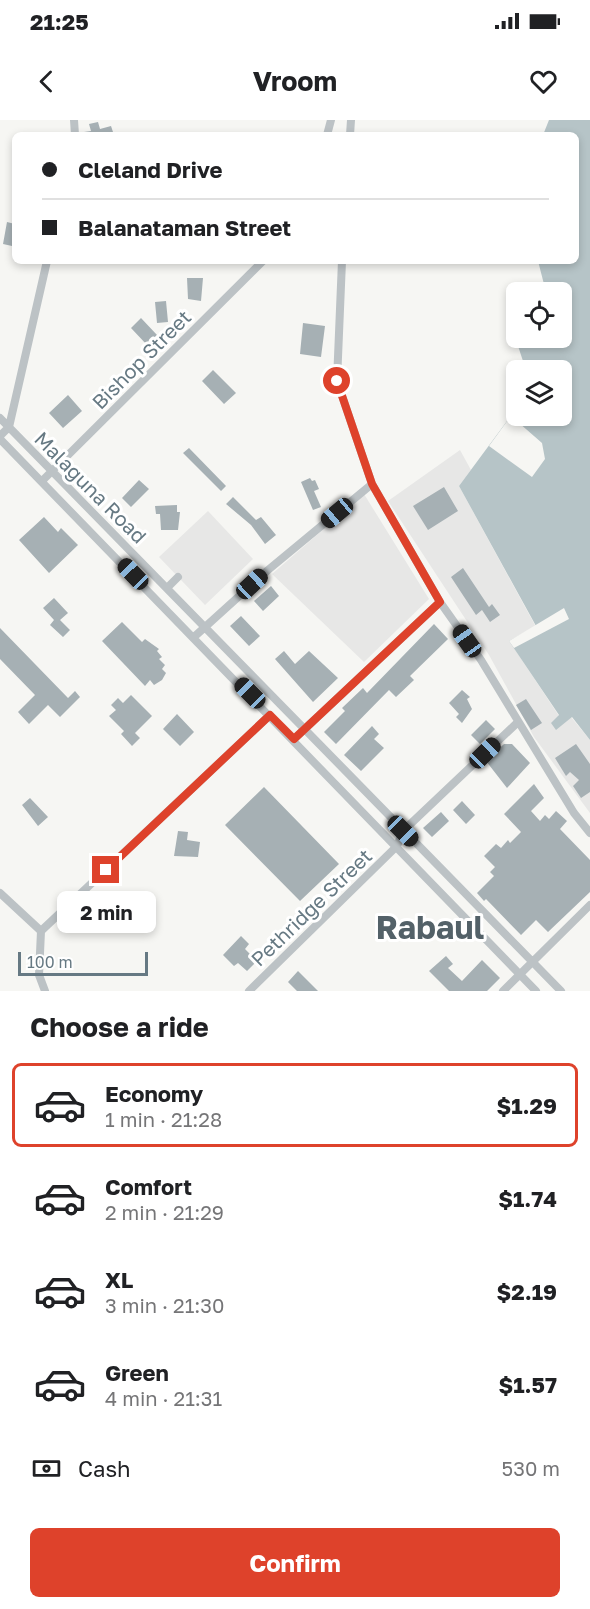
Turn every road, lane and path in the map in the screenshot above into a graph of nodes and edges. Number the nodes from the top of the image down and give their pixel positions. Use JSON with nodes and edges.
{"nodes":[{"id":1,"x":46,"y":264,"type":"edge"},
{"id":2,"x":260,"y":264,"type":"edge"},
{"id":3,"x":342,"y":264,"type":"edge"},
{"id":4,"x":0,"y":418,"type":"edge"},
{"id":5,"x":9,"y":427,"type":"junction"},
{"id":6,"x":0,"y":437,"type":"edge"},
{"id":7,"x":53,"y":470,"type":"junction"},
{"id":8,"x":42,"y":481,"type":"junction"},
{"id":9,"x":372,"y":484,"type":"junction"},
{"id":10,"x":178,"y":577,"type":"dead end"},
{"id":11,"x":168,"y":587,"type":"junction"},
{"id":12,"x":440,"y":602,"type":"junction"},
{"id":13,"x":206,"y":626,"type":"junction"},
{"id":14,"x":194,"y":637,"type":"junction"},
{"id":15,"x":270,"y":715,"type":"junction"},
{"id":16,"x":518,"y":722,"type":"junction"},
{"id":17,"x":304,"y":729,"type":"junction"},
{"id":18,"x":294,"y":739,"type":"junction"},
{"id":19,"x":403,"y":831,"type":"junction"},
{"id":20,"x":590,"y":833,"type":"edge"},
{"id":21,"x":397,"y":846,"type":"junction"},
{"id":22,"x":0,"y":893,"type":"edge"},
{"id":23,"x":590,"y":905,"type":"edge"},
{"id":24,"x":41,"y":931,"type":"junction"},
{"id":25,"x":534,"y":962,"type":"junction"},
{"id":26,"x":520,"y":975,"type":"junction"},
{"id":27,"x":45,"y":991,"type":"edge"},
{"id":28,"x":249,"y":991,"type":"edge"},
{"id":29,"x":503,"y":991,"type":"edge"},
{"id":30,"x":536,"y":991,"type":"edge"},
{"id":31,"x":561,"y":991,"type":"edge"}],
"edges":[{"from":1,"to":5,"type":"street"},
{"from":2,"to":7,"type":"street","name":"Bishop Street"},
{"from":3,"to":9,"type":"street"},
{"from":4,"to":5,"type":"street","name":"Malaguna Road"},
{"from":5,"to":6,"type":"street"},
{"from":5,"to":7,"type":"street","name":"Malaguna Road"},
{"from":6,"to":8,"type":"street","name":"Malaguna Road"},
{"from":7,"to":8,"type":"street","name":"Bishop Street"},
{"from":7,"to":11,"type":"street","name":"Malaguna Road"},
{"from":8,"to":14,"type":"street","name":"Malaguna Road"},
{"from":9,"to":12,"type":"street"},
{"from":9,"to":13,"type":"street"},
{"from":10,"to":11,"type":"street"},
{"from":11,"to":13,"type":"street","name":"Malaguna Road"},
{"from":12,"to":16,"type":"street"},
{"from":12,"to":17,"type":"street"},
{"from":13,"to":14,"type":"street"},
{"from":13,"to":17,"type":"street","name":"Malaguna Road"},
{"from":14,"to":15,"type":"street","name":"Malaguna Road"},
{"from":15,"to":18,"type":"street","name":"Malaguna Road"},
{"from":15,"to":24,"type":"street"},
{"from":16,"to":19,"type":"street"},
{"from":16,"to":20,"type":"street"},
{"from":17,"to":18,"type":"street"},
{"from":17,"to":19,"type":"street","name":"Malaguna Road"},
{"from":18,"to":21,"type":"street","name":"Malaguna Road"},
{"from":19,"to":21,"type":"street"},
{"from":19,"to":25,"type":"street","name":"Malaguna Road"},
{"from":21,"to":26,"type":"street","name":"Malaguna Road"},
{"from":21,"to":28,"type":"street","name":"Pethridge Street"},
{"from":22,"to":24,"type":"street"},
{"from":23,"to":25,"type":"street"},
{"from":24,"to":27,"type":"street"},
{"from":25,"to":26,"type":"street"},
{"from":25,"to":31,"type":"street","name":"Malaguna Road"},
{"from":26,"to":29,"type":"street"},
{"from":26,"to":30,"type":"street","name":"Malaguna Road"}]}
